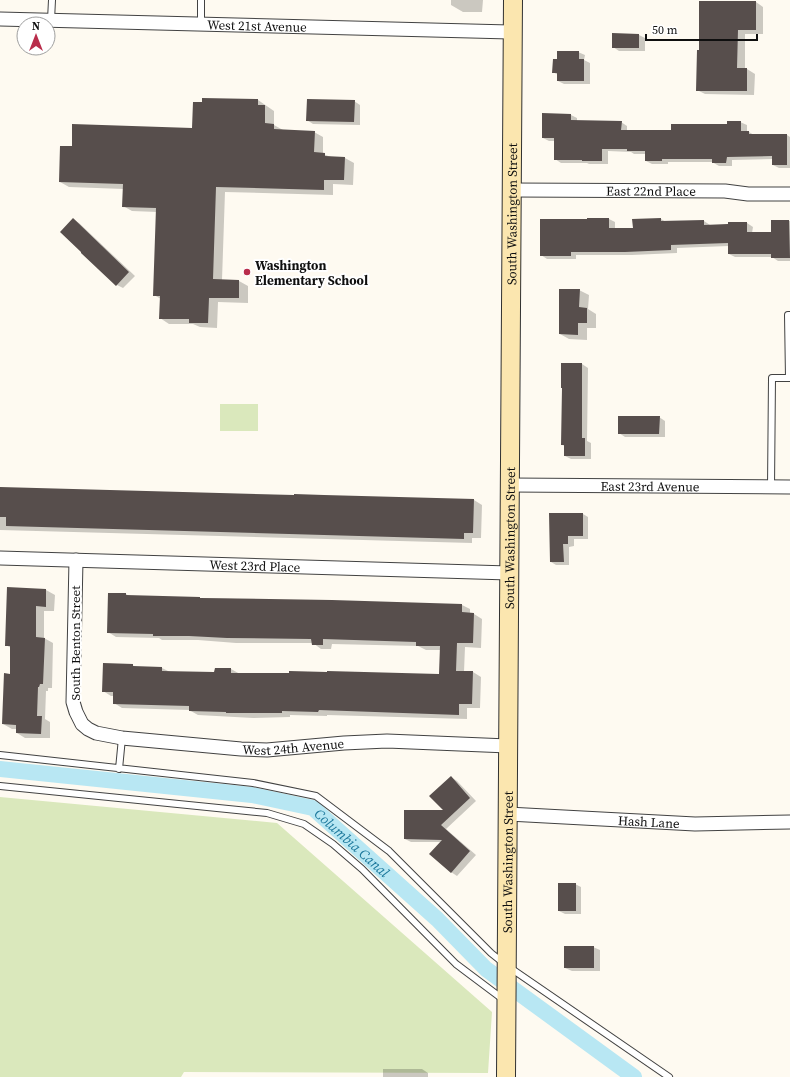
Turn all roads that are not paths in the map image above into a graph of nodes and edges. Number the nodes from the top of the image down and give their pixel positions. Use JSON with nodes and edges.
{"nodes":[{"id":1,"x":52,"y":0,"type":"edge"},
{"id":2,"x":201,"y":0,"type":"edge"},
{"id":3,"x":513,"y":0,"type":"edge"},
{"id":4,"x":51,"y":16,"type":"edge"},
{"id":5,"x":0,"y":19,"type":"edge"},
{"id":6,"x":16,"y":19,"type":"edge"},
{"id":7,"x":56,"y":20,"type":"edge"},
{"id":8,"x":201,"y":24,"type":"junction"},
{"id":9,"x":513,"y":32,"type":"junction"},
{"id":10,"x":512,"y":190,"type":"junction"},
{"id":11,"x":790,"y":194,"type":"edge"},
{"id":12,"x":790,"y":315,"type":"edge"},
{"id":13,"x":789,"y":378,"type":"edge"},
{"id":14,"x":510,"y":485,"type":"junction"},
{"id":15,"x":771,"y":487,"type":"junction"},
{"id":16,"x":790,"y":487,"type":"edge"},
{"id":17,"x":0,"y":558,"type":"edge"},
{"id":18,"x":76,"y":560,"type":"junction"},
{"id":19,"x":509,"y":573,"type":"junction"},
{"id":20,"x":82,"y":724,"type":"joint"},
{"id":21,"x":122,"y":738,"type":"junction"},
{"id":22,"x":508,"y":746,"type":"junction"},
{"id":23,"x":0,"y":755,"type":"edge"},
{"id":24,"x":119,"y":769,"type":"junction"},
{"id":25,"x":0,"y":786,"type":"edge"},
{"id":26,"x":507,"y":814,"type":"junction"},
{"id":27,"x":790,"y":822,"type":"edge"},
{"id":28,"x":506,"y":984,"type":"junction"},
{"id":29,"x":506,"y":1077,"type":"edge"},
{"id":30,"x":669,"y":1077,"type":"edge"}],
"edges":[{"from":1,"to":4,"type":"lane"},
{"from":2,"to":8,"type":"lane"},
{"from":3,"to":9,"type":"main road","name":"South Washington Street"},
{"from":5,"to":6,"type":"street","name":"West 21st Avenue"},
{"from":7,"to":8,"type":"street","name":"West 21st Avenue"},
{"from":8,"to":9,"type":"street","name":"West 21st Avenue"},
{"from":9,"to":10,"type":"main road","name":"South Washington Street"},
{"from":10,"to":11,"type":"street","name":"East 22nd Place"},
{"from":10,"to":14,"type":"main road","name":"South Washington Street"},
{"from":12,"to":13,"type":"lane"},
{"from":13,"to":15,"type":"lane"},
{"from":14,"to":15,"type":"street","name":"East 23rd Avenue"},
{"from":14,"to":19,"type":"main road","name":"South Washington Street"},
{"from":15,"to":16,"type":"street","name":"East 23rd Avenue"},
{"from":17,"to":18,"type":"street","name":"West 23rd Place"},
{"from":18,"to":19,"type":"street","name":"West 23rd Place"},
{"from":18,"to":20,"type":"street","name":"South Benton Street"},
{"from":19,"to":22,"type":"main road","name":"South Washington Street"},
{"from":20,"to":21,"type":"street","name":"West 24th Avenue"},
{"from":21,"to":22,"type":"street","name":"West 24th Avenue"},
{"from":21,"to":24,"type":"lane"},
{"from":22,"to":26,"type":"main road","name":"South Washington Street"},
{"from":23,"to":24,"type":"lane"},
{"from":24,"to":28,"type":"lane"},
{"from":25,"to":28,"type":"lane"},
{"from":26,"to":27,"type":"street","name":"Hash Lane"},
{"from":26,"to":28,"type":"main road","name":"South Washington Street"},
{"from":28,"to":29,"type":"main road","name":"South Washington Street"},
{"from":28,"to":30,"type":"lane"}]}
